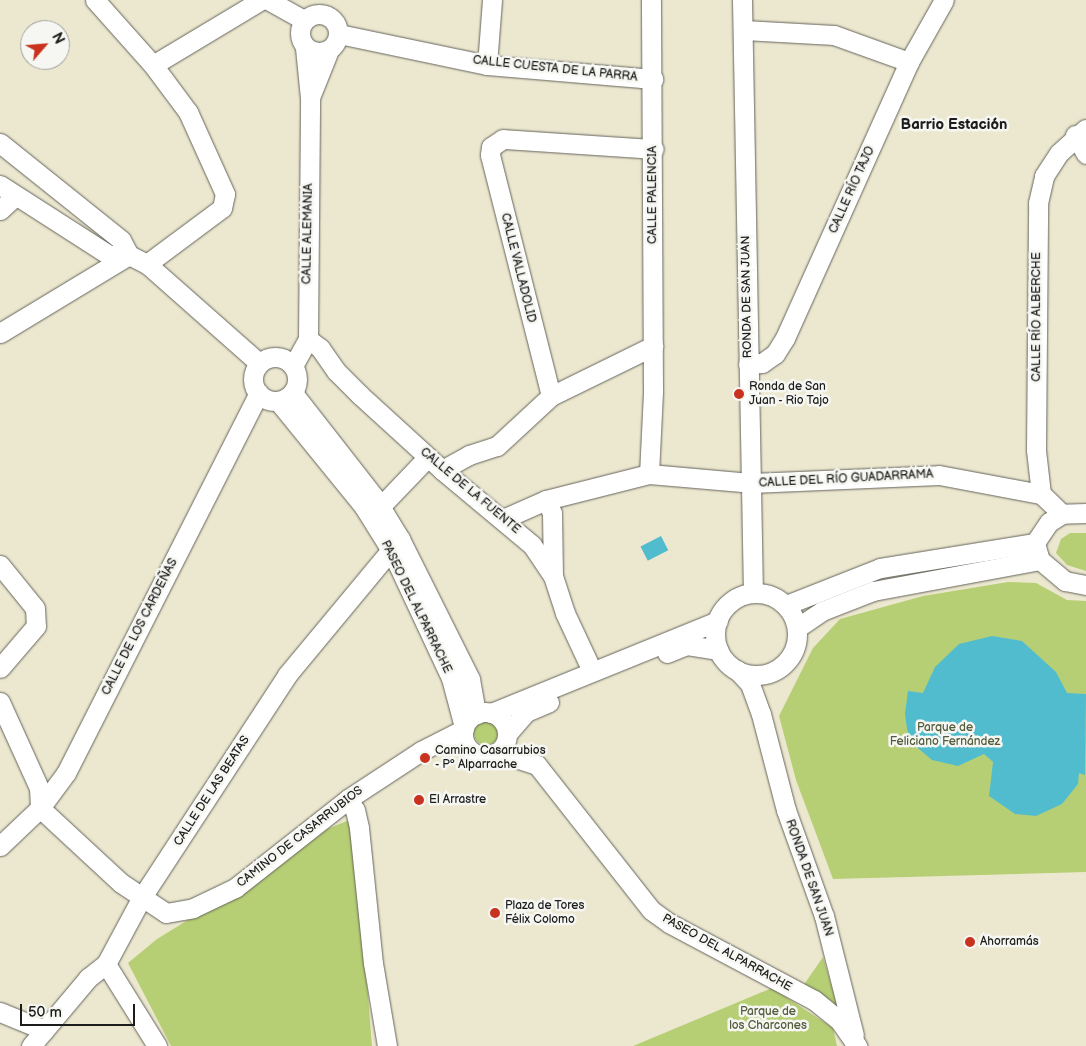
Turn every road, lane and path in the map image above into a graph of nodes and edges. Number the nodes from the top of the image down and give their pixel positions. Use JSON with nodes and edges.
{"nodes":[{"id":1,"x":95,"y":0,"type":"edge"},
{"id":2,"x":261,"y":0,"type":"edge"},
{"id":3,"x":268,"y":0,"type":"edge"},
{"id":4,"x":492,"y":0,"type":"edge"},
{"id":5,"x":651,"y":0,"type":"edge"},
{"id":6,"x":742,"y":0,"type":"edge"},
{"id":7,"x":944,"y":0,"type":"edge"},
{"id":8,"x":310,"y":12,"type":"edge"},
{"id":9,"x":334,"y":18,"type":"edge"},
{"id":10,"x":744,"y":30,"type":"junction"},
{"id":11,"x":306,"y":48,"type":"junction"},
{"id":12,"x":329,"y":50,"type":"junction"},
{"id":13,"x":909,"y":62,"type":"junction"},
{"id":14,"x":153,"y":65,"type":"junction"},
{"id":15,"x":488,"y":65,"type":"junction"},
{"id":16,"x":653,"y":79,"type":"junction"},
{"id":17,"x":310,"y":98,"type":"junction"},
{"id":18,"x":1081,"y":132,"type":"edge"},
{"id":19,"x":0,"y":143,"type":"edge"},
{"id":20,"x":654,"y":149,"type":"junction"},
{"id":21,"x":1086,"y":154,"type":"edge"},
{"id":22,"x":47,"y":181,"type":"junction"},
{"id":23,"x":0,"y":185,"type":"edge"},
{"id":24,"x":23,"y":199,"type":"junction"},
{"id":25,"x":0,"y":210,"type":"edge"},
{"id":26,"x":129,"y":255,"type":"junction"},
{"id":27,"x":147,"y":264,"type":"junction"},
{"id":28,"x":0,"y":332,"type":"edge"},
{"id":29,"x":308,"y":339,"type":"junction"},
{"id":30,"x":653,"y":346,"type":"junction"},
{"id":31,"x":260,"y":363,"type":"junction"},
{"id":32,"x":748,"y":364,"type":"junction"},
{"id":33,"x":293,"y":366,"type":"junction"},
{"id":34,"x":259,"y":394,"type":"junction"},
{"id":35,"x":551,"y":396,"type":"junction"},
{"id":36,"x":286,"y":397,"type":"junction"},
{"id":37,"x":428,"y":457,"type":"junction"},
{"id":38,"x":442,"y":470,"type":"junction"},
{"id":39,"x":649,"y":474,"type":"junction"},
{"id":40,"x":751,"y":483,"type":"junction"},
{"id":41,"x":1041,"y":494,"type":"junction"},
{"id":42,"x":546,"y":500,"type":"junction"},
{"id":43,"x":380,"y":506,"type":"junction"},
{"id":44,"x":1086,"y":512,"type":"edge"},
{"id":45,"x":1062,"y":514,"type":"junction"},
{"id":46,"x":503,"y":519,"type":"junction"},
{"id":47,"x":396,"y":545,"type":"junction"},
{"id":48,"x":1037,"y":551,"type":"junction"},
{"id":49,"x":0,"y":565,"type":"edge"},
{"id":50,"x":553,"y":576,"type":"junction"},
{"id":51,"x":1086,"y":584,"type":"edge"},
{"id":52,"x":753,"y":593,"type":"junction"},
{"id":53,"x":786,"y":605,"type":"junction"},
{"id":54,"x":718,"y":621,"type":"junction"},
{"id":55,"x":797,"y":628,"type":"junction"},
{"id":56,"x":718,"y":650,"type":"junction"},
{"id":57,"x":0,"y":668,"type":"edge"},
{"id":58,"x":736,"y":670,"type":"junction"},
{"id":59,"x":592,"y":671,"type":"junction"},
{"id":60,"x":767,"y":674,"type":"junction"},
{"id":61,"x":0,"y":702,"type":"edge"},
{"id":62,"x":761,"y":714,"type":"junction"},
{"id":63,"x":474,"y":721,"type":"junction"},
{"id":64,"x":507,"y":734,"type":"junction"},
{"id":65,"x":428,"y":748,"type":"junction"},
{"id":66,"x":469,"y":748,"type":"junction"},
{"id":67,"x":497,"y":752,"type":"junction"},
{"id":68,"x":348,"y":799,"type":"junction"},
{"id":69,"x":40,"y":808,"type":"junction"},
{"id":70,"x":0,"y":846,"type":"edge"},
{"id":71,"x":142,"y":898,"type":"junction"},
{"id":72,"x":106,"y":964,"type":"junction"},
{"id":73,"x":0,"y":1012,"type":"edge"},
{"id":74,"x":44,"y":1030,"type":"junction"},
{"id":75,"x":856,"y":1044,"type":"edge"},
{"id":76,"x":32,"y":1046,"type":"edge"},
{"id":77,"x":157,"y":1046,"type":"edge"},
{"id":78,"x":387,"y":1046,"type":"edge"}],
"edges":[{"from":1,"to":14,"type":"street"},
{"from":2,"to":14,"type":"street"},
{"from":3,"to":8,"type":"street"},
{"from":4,"to":15,"type":"street"},
{"from":5,"to":16,"type":"street","name":"CALLE PALENCIA"},
{"from":6,"to":10,"type":"street","name":"RONDA DE SAN JUAN"},
{"from":7,"to":13,"type":"street","name":"CALLE RÍO TAJO"},
{"from":8,"to":9,"type":"street"},
{"from":8,"to":11,"type":"street"},
{"from":9,"to":12,"type":"street"},
{"from":9,"to":15,"type":"street","name":"CALLE CUESTA DE LA PARRA"},
{"from":10,"to":13,"type":"street"},
{"from":10,"to":32,"type":"street","name":"RONDA DE SAN JUAN"},
{"from":11,"to":12,"type":"street"},
{"from":11,"to":17,"type":"street","name":"CALLE ALEMANIA"},
{"from":12,"to":17,"type":"street","name":"CALLE ALEMANIA"},
{"from":13,"to":32,"type":"street","name":"CALLE RÍO TAJO"},
{"from":14,"to":27,"type":"street"},
{"from":15,"to":16,"type":"street","name":"CALLE CUESTA DE LA PARRA"},
{"from":16,"to":20,"type":"street","name":"CALLE PALENCIA"},
{"from":17,"to":29,"type":"street","name":"CALLE ALEMANIA"},
{"from":18,"to":21,"type":"street"},
{"from":18,"to":41,"type":"street","name":"CALLE RÍO ALBERCHE"},
{"from":19,"to":22,"type":"street"},
{"from":20,"to":30,"type":"street","name":"CALLE PALENCIA"},
{"from":20,"to":35,"type":"street","name":"CALLE VALLADOLID"},
{"from":22,"to":24,"type":"street"},
{"from":22,"to":26,"type":"street"},
{"from":23,"to":24,"type":"street"},
{"from":24,"to":25,"type":"street"},
{"from":24,"to":26,"type":"street"},
{"from":26,"to":27,"type":"street"},
{"from":26,"to":28,"type":"street"},
{"from":27,"to":31,"type":"street"},
{"from":29,"to":33,"type":"street","name":"CALLE ALEMANIA"},
{"from":29,"to":37,"type":"street","name":"CALLE DE LA FUENTE"},
{"from":30,"to":35,"type":"street"},
{"from":30,"to":39,"type":"street","name":"CALLE PALENCIA"},
{"from":31,"to":33,"type":"street"},
{"from":31,"to":34,"type":"street"},
{"from":32,"to":40,"type":"street","name":"RONDA DE SAN JUAN"},
{"from":33,"to":36,"type":"street"},
{"from":34,"to":36,"type":"street"},
{"from":34,"to":69,"type":"street","name":"CALLE DE LOS CARDEÑAS"},
{"from":35,"to":38,"type":"street"},
{"from":36,"to":43,"type":"street"},
{"from":36,"to":47,"type":"street","name":"PASEO DEL ALPARRACHE"},
{"from":37,"to":38,"type":"street","name":"CALLE DE LA FUENTE"},
{"from":37,"to":43,"type":"street"},
{"from":38,"to":46,"type":"street","name":"CALLE DE LA FUENTE"},
{"from":39,"to":40,"type":"street","name":"CALLE DEL RÍO GUADARRAMA"},
{"from":39,"to":42,"type":"street","name":"CALLE DEL RÍO GUADARRAMA"},
{"from":40,"to":41,"type":"street","name":"CALLE DEL RÍO GUADARRAMA"},
{"from":40,"to":52,"type":"street","name":"RONDA DE SAN JUAN"},
{"from":41,"to":45,"type":"street"},
{"from":42,"to":46,"type":"street","name":"CALLE DEL RÍO GUADARRAMA"},
{"from":42,"to":50,"type":"street"},
{"from":43,"to":47,"type":"street"},
{"from":44,"to":45,"type":"street"},
{"from":45,"to":48,"type":"street"},
{"from":46,"to":50,"type":"street","name":"CALLE DE LA FUENTE"},
{"from":47,"to":63,"type":"street"},
{"from":47,"to":71,"type":"street","name":"CALLE DE LAS BEATAS"},
{"from":48,"to":51,"type":"street"},
{"from":48,"to":53,"type":"street"},
{"from":48,"to":55,"type":"street"},
{"from":49,"to":57,"type":"street"},
{"from":50,"to":59,"type":"street","name":"CALLE DE LA FUENTE"},
{"from":52,"to":53,"type":"street"},
{"from":52,"to":54,"type":"street"},
{"from":53,"to":55,"type":"street"},
{"from":54,"to":56,"type":"street"},
{"from":54,"to":59,"type":"street","name":"CAMINO DE CASARRUBIOS"},
{"from":55,"to":60,"type":"street"},
{"from":56,"to":58,"type":"street"},
{"from":56,"to":64,"type":"street"},
{"from":58,"to":60,"type":"street"},
{"from":58,"to":62,"type":"street","name":"RONDA DE SAN JUAN"},
{"from":59,"to":63,"type":"street","name":"CAMINO DE CASARRUBIOS"},
{"from":60,"to":62,"type":"street","name":"RONDA DE SAN JUAN"},
{"from":61,"to":69,"type":"street"},
{"from":62,"to":75,"type":"street","name":"RONDA DE SAN JUAN"},
{"from":63,"to":64,"type":"street"},
{"from":63,"to":65,"type":"street","name":"CAMINO DE CASARRUBIOS"},
{"from":63,"to":66,"type":"street"},
{"from":64,"to":67,"type":"street"},
{"from":65,"to":66,"type":"street","name":"CAMINO DE CASARRUBIOS"},
{"from":65,"to":68,"type":"street","name":"CAMINO DE CASARRUBIOS"},
{"from":66,"to":67,"type":"street"},
{"from":67,"to":75,"type":"street","name":"PASEO DEL ALPARRACHE"},
{"from":68,"to":71,"type":"street","name":"CAMINO DE CASARRUBIOS"},
{"from":68,"to":78,"type":"street"},
{"from":69,"to":70,"type":"street","name":"CALLE DE LOS CARDEÑAS"},
{"from":69,"to":71,"type":"street"},
{"from":71,"to":72,"type":"street","name":"CALLE DE LAS BEATAS"},
{"from":72,"to":74,"type":"street","name":"CALLE DE LAS BEATAS"},
{"from":72,"to":77,"type":"street"},
{"from":73,"to":74,"type":"street"},
{"from":74,"to":76,"type":"street","name":"CALLE DE LAS BEATAS"}]}
